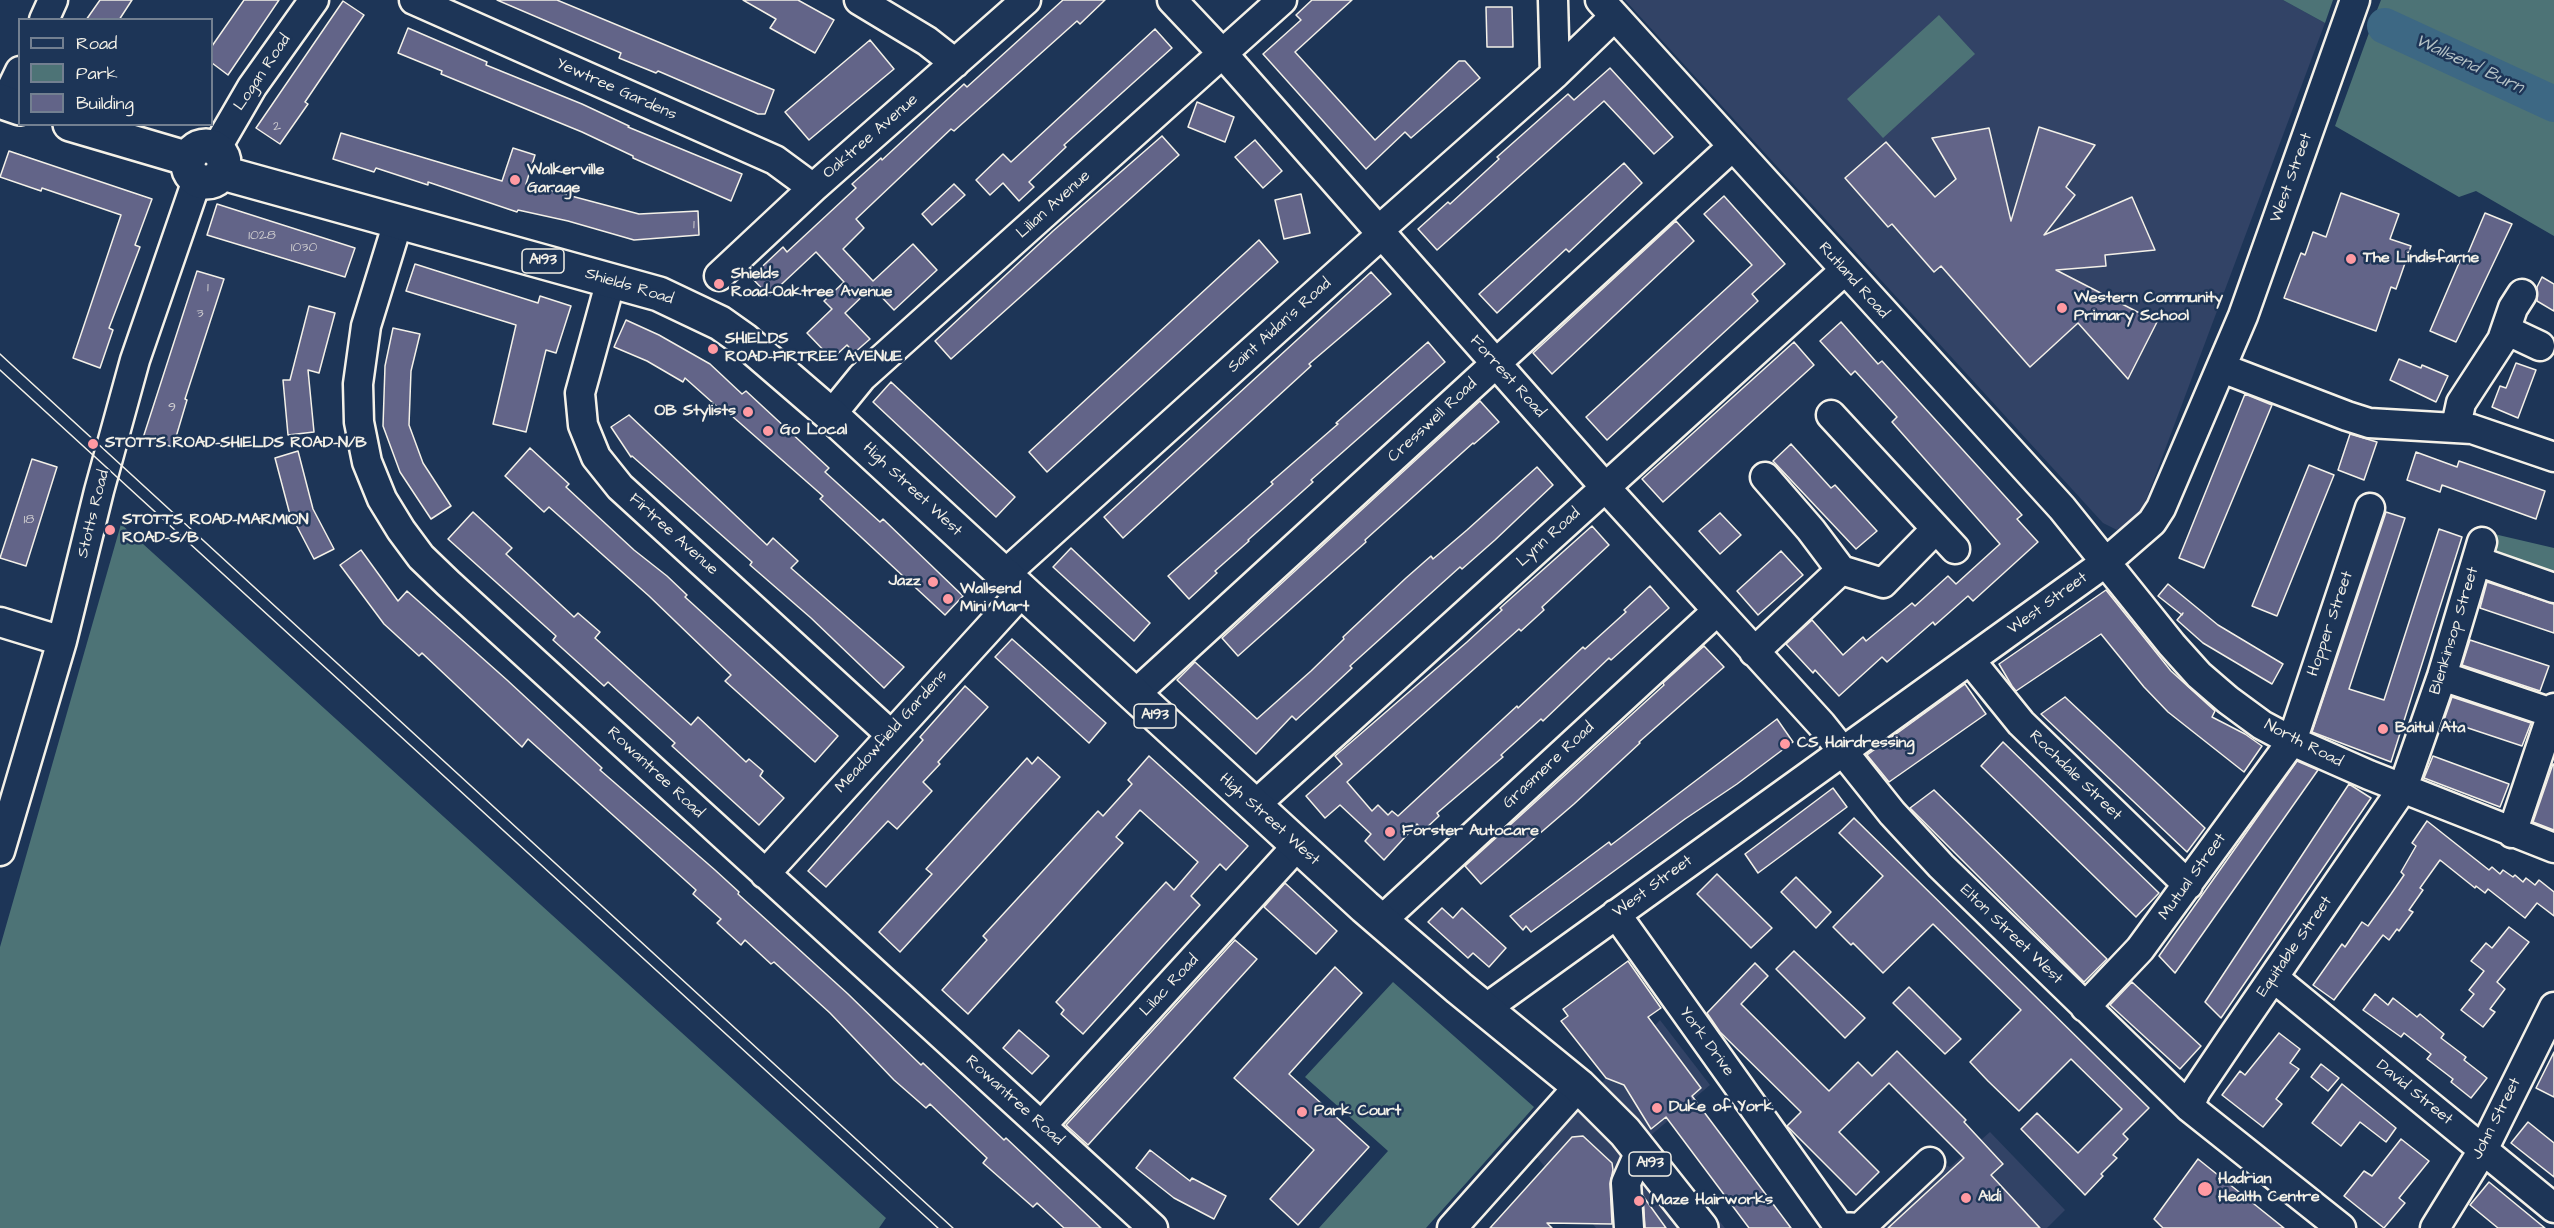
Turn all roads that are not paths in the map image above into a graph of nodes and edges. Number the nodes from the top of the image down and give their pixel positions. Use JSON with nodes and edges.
{"nodes":[{"id":1,"x":53,"y":0,"type":"edge"},
{"id":2,"x":314,"y":0,"type":"edge"},
{"id":3,"x":414,"y":0,"type":"edge"},
{"id":4,"x":859,"y":0,"type":"edge"},
{"id":5,"x":1026,"y":0,"type":"edge"},
{"id":6,"x":1172,"y":0,"type":"edge"},
{"id":7,"x":1282,"y":0,"type":"edge"},
{"id":8,"x":1552,"y":0,"type":"edge"},
{"id":9,"x":2355,"y":0,"type":"edge"},
{"id":10,"x":1607,"y":8,"type":"edge"},
{"id":11,"x":45,"y":18,"type":"edge"},
{"id":12,"x":1223,"y":54,"type":"junction"},
{"id":13,"x":955,"y":63,"type":"junction"},
{"id":14,"x":1555,"y":74,"type":"junction"},
{"id":15,"x":18,"y":76,"type":"edge"},
{"id":16,"x":8,"y":104,"type":"edge"},
{"id":17,"x":77,"y":126,"type":"edge"},
{"id":18,"x":1732,"y":147,"type":"junction"},
{"id":19,"x":206,"y":165,"type":"junction"},
{"id":20,"x":813,"y":188,"type":"junction"},
{"id":21,"x":398,"y":222,"type":"junction"},
{"id":22,"x":1379,"y":232,"type":"junction"},
{"id":23,"x":1844,"y":271,"type":"junction"},
{"id":24,"x":719,"y":276,"type":"dead end"},
{"id":25,"x":611,"y":280,"type":"junction"},
{"id":26,"x":2522,"y":294,"type":"dead end"},
{"id":27,"x":2506,"y":330,"type":"junction"},
{"id":28,"x":2540,"y":346,"type":"dead end"},
{"id":29,"x":1496,"y":363,"type":"junction"},
{"id":30,"x":2222,"y":368,"type":"junction"},
{"id":31,"x":831,"y":415,"type":"junction"},
{"id":32,"x":1831,"y":415,"type":"dead end"},
{"id":33,"x":2456,"y":426,"type":"junction"},
{"id":34,"x":2554,"y":457,"type":"edge"},
{"id":35,"x":1765,"y":477,"type":"dead end"},
{"id":36,"x":1605,"y":487,"type":"junction"},
{"id":37,"x":2370,"y":508,"type":"dead end"},
{"id":38,"x":2106,"y":562,"type":"junction"},
{"id":39,"x":1841,"y":570,"type":"junction"},
{"id":40,"x":1013,"y":584,"type":"junction"},
{"id":41,"x":2554,"y":588,"type":"edge"},
{"id":42,"x":1717,"y":611,"type":"junction"},
{"id":43,"x":0,"y":622,"type":"edge"},
{"id":44,"x":62,"y":641,"type":"junction"},
{"id":45,"x":1755,"y":652,"type":"junction"},
{"id":46,"x":1970,"y":660,"type":"junction"},
{"id":47,"x":2442,"y":676,"type":"junction"},
{"id":48,"x":1133,"y":696,"type":"junction"},
{"id":49,"x":2553,"y":711,"type":"edge"},
{"id":50,"x":890,"y":734,"type":"junction"},
{"id":51,"x":2292,"y":741,"type":"junction"},
{"id":52,"x":1844,"y":752,"type":"junction"},
{"id":53,"x":2403,"y":788,"type":"junction"},
{"id":54,"x":1254,"y":806,"type":"junction"},
{"id":55,"x":2512,"y":832,"type":"junction"},
{"id":56,"x":1297,"y":846,"type":"junction"},
{"id":57,"x":2554,"y":848,"type":"edge"},
{"id":58,"x":0,"y":851,"type":"edge"},
{"id":59,"x":765,"y":874,"type":"junction"},
{"id":60,"x":2188,"y":885,"type":"junction"},
{"id":61,"x":1616,"y":914,"type":"junction"},
{"id":62,"x":1381,"y":921,"type":"junction"},
{"id":63,"x":2274,"y":978,"type":"junction"},
{"id":64,"x":2554,"y":1006,"type":"edge"},
{"id":65,"x":2085,"y":1007,"type":"junction"},
{"id":66,"x":1485,"y":1009,"type":"junction"},
{"id":67,"x":1579,"y":1086,"type":"junction"},
{"id":68,"x":2189,"y":1107,"type":"junction"},
{"id":69,"x":1042,"y":1125,"type":"junction"},
{"id":70,"x":2483,"y":1150,"type":"junction"},
{"id":71,"x":1640,"y":1151,"type":"junction"},
{"id":72,"x":1930,"y":1162,"type":"dead end"},
{"id":73,"x":2554,"y":1208,"type":"edge"},
{"id":74,"x":1839,"y":1227,"type":"edge"},
{"id":75,"x":1154,"y":1228,"type":"edge"},
{"id":76,"x":1452,"y":1228,"type":"edge"},
{"id":77,"x":1629,"y":1228,"type":"edge"},
{"id":78,"x":1701,"y":1228,"type":"edge"},
{"id":79,"x":2342,"y":1228,"type":"edge"},
{"id":80,"x":2435,"y":1228,"type":"edge"}],
"edges":[{"from":1,"to":11,"type":"street"},
{"from":2,"to":19,"type":"street","name":"Logan Road"},
{"from":3,"to":20,"type":"street","name":"Yewtree Gardens"},
{"from":4,"to":13,"type":"street"},
{"from":5,"to":13,"type":"street","name":"Oaktree Avenue"},
{"from":6,"to":12,"type":"street","name":"Forrest Road"},
{"from":7,"to":12,"type":"street","name":"Lilian Avenue"},
{"from":8,"to":14,"type":"street"},
{"from":9,"to":30,"type":"street","name":"West Street"},
{"from":10,"to":14,"type":"street","name":"Saint Aidan's Road"},
{"from":10,"to":18,"type":"street","name":"Rutland Road"},
{"from":12,"to":22,"type":"street","name":"Forrest Road"},
{"from":12,"to":31,"type":"street","name":"Lilian Avenue"},
{"from":13,"to":20,"type":"street","name":"Oaktree Avenue"},
{"from":14,"to":22,"type":"street","name":"Saint Aidan's Road"},
{"from":15,"to":16,"type":"street"},
{"from":17,"to":19,"type":"main road","name":"Shields Road","number":"A193"},
{"from":18,"to":23,"type":"street","name":"Rutland Road"},
{"from":18,"to":29,"type":"street","name":"Cresswell Road"},
{"from":19,"to":21,"type":"main road","name":"Shields Road","number":"A193"},
{"from":19,"to":44,"type":"street","name":"Stotts Road"},
{"from":20,"to":24,"type":"street","name":"Oaktree Avenue"},
{"from":21,"to":25,"type":"main road","name":"Shields Road","number":"A193"},
{"from":21,"to":59,"type":"street","name":"Rowantree Road"},
{"from":22,"to":29,"type":"street","name":"Forrest Road"},
{"from":22,"to":40,"type":"street","name":"Saint Aidan's Road"},
{"from":23,"to":36,"type":"street","name":"Lynn Road"},
{"from":23,"to":38,"type":"street","name":"Rutland Road"},
{"from":25,"to":31,"type":"main road","name":"Shields Road","number":"A193"},
{"from":25,"to":50,"type":"street","name":"Firtree Avenue"},
{"from":26,"to":27,"type":"street"},
{"from":27,"to":28,"type":"street"},
{"from":27,"to":33,"type":"street"},
{"from":29,"to":36,"type":"street","name":"Forrest Road"},
{"from":29,"to":48,"type":"street","name":"Cresswell Road"},
{"from":30,"to":33,"type":"street"},
{"from":30,"to":38,"type":"street","name":"West Street"},
{"from":31,"to":40,"type":"main road","name":"High Street West","number":"A193"},
{"from":32,"to":39,"type":"street"},
{"from":33,"to":34,"type":"street"},
{"from":35,"to":39,"type":"street"},
{"from":36,"to":42,"type":"street","name":"Forrest Road"},
{"from":36,"to":54,"type":"street","name":"Lynn Road"},
{"from":37,"to":51,"type":"street","name":"Hopper Street"},
{"from":38,"to":46,"type":"street","name":"West Street"},
{"from":38,"to":51,"type":"street","name":"North Road"},
{"from":39,"to":45,"type":"street"},
{"from":40,"to":48,"type":"main road","name":"High Street West","number":"A193"},
{"from":40,"to":50,"type":"street","name":"Meadowfield Gardens"},
{"from":41,"to":47,"type":"street","name":"Blenkinsop Street"},
{"from":42,"to":45,"type":"street","name":"Forrest Road"},
{"from":42,"to":62,"type":"street","name":"Grasmere Road"},
{"from":43,"to":44,"type":"street"},
{"from":44,"to":58,"type":"street","name":"Stotts Road"},
{"from":45,"to":52,"type":"street","name":"Forrest Road"},
{"from":46,"to":52,"type":"street","name":"West Street"},
{"from":46,"to":60,"type":"street","name":"Rochdale Street"},
{"from":47,"to":49,"type":"street"},
{"from":47,"to":53,"type":"street","name":"Blenkinsop Street"},
{"from":48,"to":54,"type":"main road","name":"High Street West","number":"A193"},
{"from":49,"to":55,"type":"street"},
{"from":50,"to":59,"type":"street","name":"Meadowfield Gardens"},
{"from":51,"to":53,"type":"street","name":"North Road"},
{"from":51,"to":60,"type":"street","name":"Mutual Street"},
{"from":52,"to":61,"type":"street","name":"West Street"},
{"from":52,"to":65,"type":"street","name":"Elton Street West"},
{"from":53,"to":55,"type":"street","name":"North Road"},
{"from":53,"to":63,"type":"street","name":"Equitable Street"},
{"from":54,"to":56,"type":"main road","name":"High Street West","number":"A193"},
{"from":55,"to":57,"type":"street","name":"North Road"},
{"from":56,"to":62,"type":"main road","name":"High Street West","number":"A193"},
{"from":56,"to":69,"type":"street","name":"Lilac Road"},
{"from":59,"to":69,"type":"street","name":"Rowantree Road"},
{"from":60,"to":65,"type":"street","name":"Mutual Street"},
{"from":61,"to":66,"type":"street","name":"West Street"},
{"from":61,"to":74,"type":"street","name":"York Drive"},
{"from":62,"to":66,"type":"main road","name":"High Street West","number":"A193"},
{"from":63,"to":68,"type":"street","name":"Equitable Street"},
{"from":63,"to":70,"type":"street","name":"David Street"},
{"from":64,"to":70,"type":"street","name":"John Street"},
{"from":65,"to":68,"type":"street","name":"Elton Street West"},
{"from":66,"to":67,"type":"main road","name":"High Street West","number":"A193"},
{"from":67,"to":71,"type":"main road","name":"High Street West","number":"A193"},
{"from":67,"to":76,"type":"street"},
{"from":68,"to":79,"type":"street","name":"Elton Street West"},
{"from":69,"to":75,"type":"street","name":"Rowantree Road"},
{"from":70,"to":73,"type":"street","name":"David Street"},
{"from":70,"to":80,"type":"street","name":"John Street"},
{"from":71,"to":77,"type":"street"},
{"from":71,"to":78,"type":"main road","name":"High Street West","number":"A193"},
{"from":72,"to":74,"type":"street"}]}
